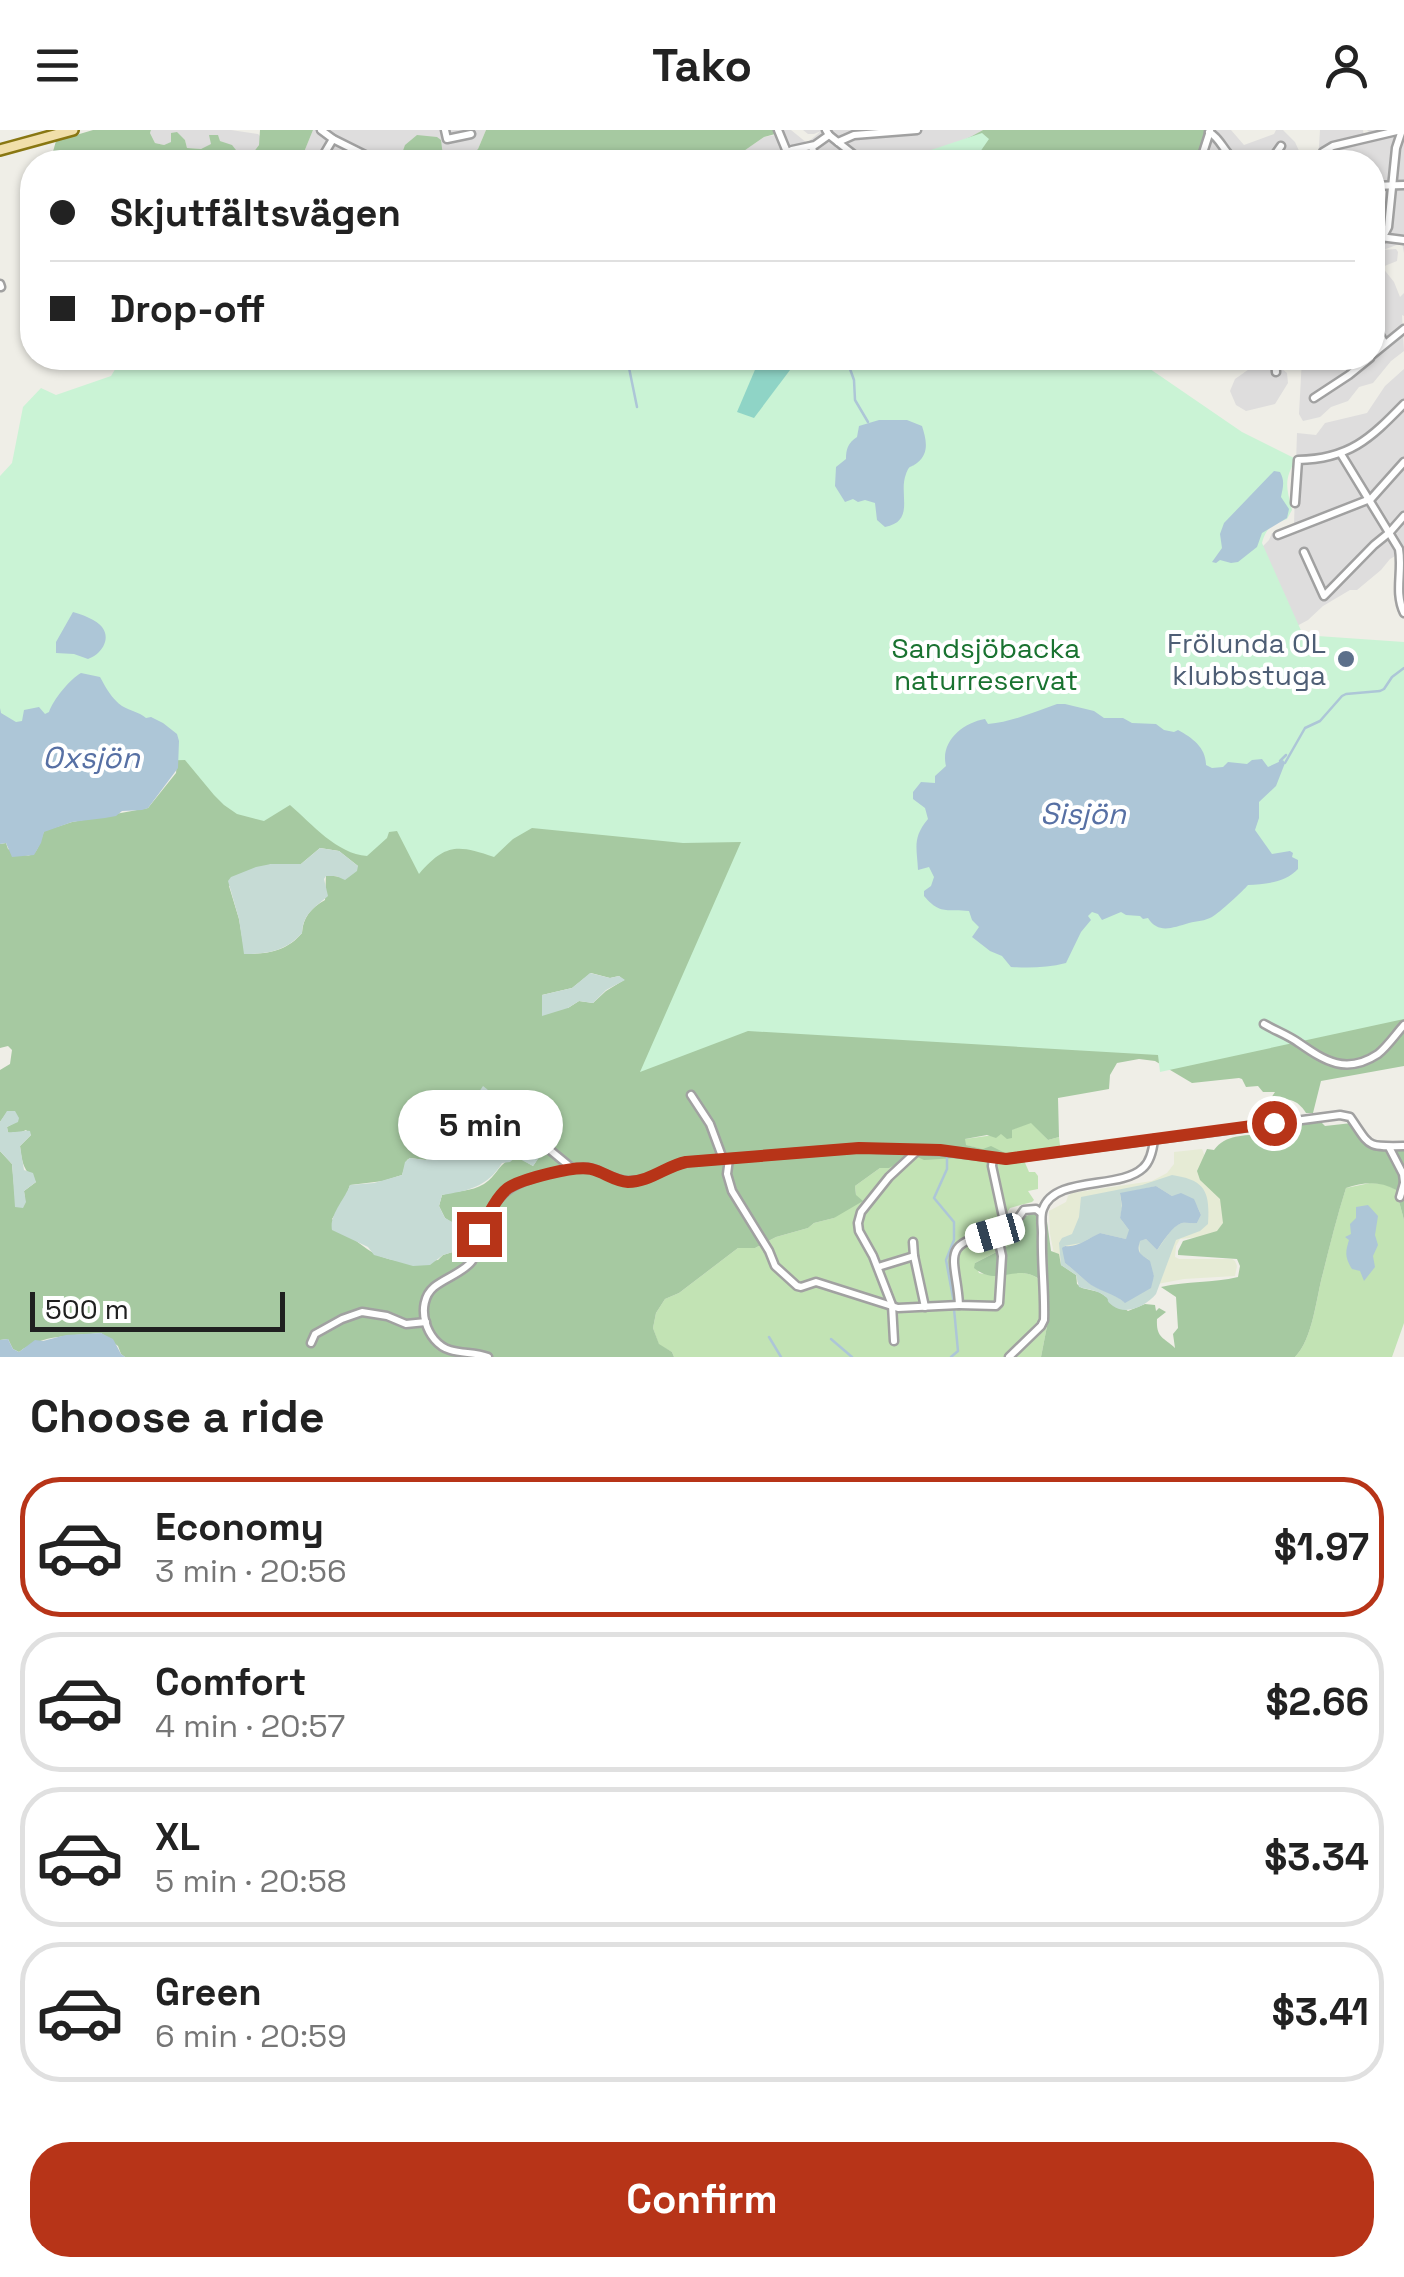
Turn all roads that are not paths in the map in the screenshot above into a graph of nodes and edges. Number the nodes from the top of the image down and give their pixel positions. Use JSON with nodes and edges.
{"nodes":[{"id":1,"x":56,"y":130,"type":"edge"},
{"id":2,"x":72,"y":130,"type":"edge"},
{"id":3,"x":321,"y":130,"type":"edge"},
{"id":4,"x":445,"y":130,"type":"edge"},
{"id":5,"x":917,"y":130,"type":"edge"},
{"id":6,"x":1402,"y":130,"type":"edge"},
{"id":7,"x":827,"y":132,"type":"edge"},
{"id":8,"x":1365,"y":133,"type":"edge"},
{"id":9,"x":471,"y":134,"type":"dead end"},
{"id":10,"x":332,"y":139,"type":"junction"},
{"id":11,"x":838,"y":142,"type":"junction"},
{"id":12,"x":812,"y":146,"type":"junction"},
{"id":13,"x":1281,"y":146,"type":"dead end"},
{"id":14,"x":0,"y":148,"type":"edge"},
{"id":15,"x":326,"y":150,"type":"edge"},
{"id":16,"x":354,"y":150,"type":"edge"},
{"id":17,"x":803,"y":150,"type":"edge"},
{"id":18,"x":813,"y":150,"type":"edge"},
{"id":19,"x":848,"y":150,"type":"edge"},
{"id":20,"x":1278,"y":150,"type":"edge"},
{"id":21,"x":1326,"y":150,"type":"edge"},
{"id":22,"x":1393,"y":184,"type":"junction"},
{"id":23,"x":1385,"y":185,"type":"edge"},
{"id":24,"x":1404,"y":185,"type":"edge"},
{"id":25,"x":1385,"y":234,"type":"edge"},
{"id":26,"x":1404,"y":329,"type":"edge"},
{"id":27,"x":1385,"y":342,"type":"edge"},
{"id":28,"x":1355,"y":370,"type":"edge"},
{"id":29,"x":1314,"y":398,"type":"dead end"},
{"id":30,"x":1404,"y":404,"type":"edge"},
{"id":31,"x":1341,"y":454,"type":"junction"},
{"id":32,"x":1404,"y":462,"type":"edge"},
{"id":33,"x":1370,"y":499,"type":"junction"},
{"id":34,"x":1295,"y":503,"type":"dead end"},
{"id":35,"x":1404,"y":516,"type":"edge"},
{"id":36,"x":1390,"y":532,"type":"junction"},
{"id":37,"x":1278,"y":535,"type":"dead end"},
{"id":38,"x":1304,"y":552,"type":"dead end"},
{"id":39,"x":1404,"y":613,"type":"edge"},
{"id":40,"x":1264,"y":1024,"type":"dead end"},
{"id":41,"x":1404,"y":1025,"type":"edge"},
{"id":42,"x":691,"y":1095,"type":"dead end"},
{"id":43,"x":1154,"y":1139,"type":"junction"},
{"id":44,"x":539,"y":1142,"type":"dead end"},
{"id":45,"x":1404,"y":1146,"type":"edge"},
{"id":46,"x":1389,"y":1147,"type":"junction"},
{"id":47,"x":919,"y":1150,"type":"junction"},
{"id":48,"x":993,"y":1158,"type":"junction"},
{"id":49,"x":726,"y":1159,"type":"junction"},
{"id":50,"x":574,"y":1170,"type":"junction"},
{"id":51,"x":1404,"y":1182,"type":"edge"},
{"id":52,"x":1400,"y":1196,"type":"dead end"},
{"id":53,"x":1042,"y":1214,"type":"junction"},
{"id":54,"x":1002,"y":1223,"type":"junction"},
{"id":55,"x":998,"y":1234,"type":"junction"},
{"id":56,"x":914,"y":1242,"type":"dead end"},
{"id":57,"x":914,"y":1256,"type":"junction"},
{"id":58,"x":878,"y":1266,"type":"junction"},
{"id":59,"x":959,"y":1305,"type":"junction"},
{"id":60,"x":892,"y":1306,"type":"junction"},
{"id":61,"x":925,"y":1308,"type":"junction"},
{"id":62,"x":426,"y":1322,"type":"junction"},
{"id":63,"x":894,"y":1341,"type":"dead end"},
{"id":64,"x":311,"y":1343,"type":"dead end"},
{"id":65,"x":488,"y":1357,"type":"edge"},
{"id":66,"x":1009,"y":1357,"type":"edge"}],
"edges":[{"from":1,"to":14,"type":"main road"},
{"from":2,"to":14,"type":"main road"},
{"from":3,"to":10,"type":"street"},
{"from":4,"to":9,"type":"street"},
{"from":5,"to":11,"type":"street"},
{"from":6,"to":8,"type":"street"},
{"from":6,"to":22,"type":"street"},
{"from":7,"to":11,"type":"street"},
{"from":7,"to":12,"type":"street"},
{"from":8,"to":21,"type":"street"},
{"from":10,"to":15,"type":"street"},
{"from":10,"to":16,"type":"street"},
{"from":11,"to":19,"type":"street"},
{"from":12,"to":17,"type":"street"},
{"from":12,"to":18,"type":"street"},
{"from":13,"to":20,"type":"street"},
{"from":22,"to":23,"type":"street"},
{"from":22,"to":24,"type":"street"},
{"from":22,"to":25,"type":"street"},
{"from":26,"to":27,"type":"street"},
{"from":28,"to":29,"type":"street"},
{"from":30,"to":31,"type":"street"},
{"from":31,"to":33,"type":"street"},
{"from":31,"to":34,"type":"street"},
{"from":32,"to":33,"type":"street"},
{"from":33,"to":36,"type":"street"},
{"from":33,"to":37,"type":"street"},
{"from":35,"to":36,"type":"street"},
{"from":36,"to":38,"type":"street"},
{"from":36,"to":39,"type":"street"},
{"from":40,"to":41,"type":"street"},
{"from":42,"to":49,"type":"street"},
{"from":43,"to":46,"type":"street"},
{"from":43,"to":48,"type":"street"},
{"from":43,"to":53,"type":"street"},
{"from":44,"to":50,"type":"street"},
{"from":45,"to":46,"type":"street"},
{"from":46,"to":51,"type":"street"},
{"from":47,"to":48,"type":"street"},
{"from":47,"to":49,"type":"street"},
{"from":47,"to":58,"type":"street"},
{"from":48,"to":54,"type":"street"},
{"from":49,"to":50,"type":"street"},
{"from":49,"to":60,"type":"street"},
{"from":50,"to":62,"type":"street"},
{"from":51,"to":52,"type":"street"},
{"from":53,"to":54,"type":"street"},
{"from":53,"to":66,"type":"street"},
{"from":54,"to":55,"type":"street"},
{"from":55,"to":59,"type":"street"},
{"from":55,"to":59,"type":"street"},
{"from":56,"to":57,"type":"street"},
{"from":57,"to":58,"type":"street"},
{"from":57,"to":61,"type":"street"},
{"from":58,"to":60,"type":"street"},
{"from":59,"to":61,"type":"street"},
{"from":60,"to":61,"type":"street"},
{"from":60,"to":63,"type":"street"},
{"from":62,"to":64,"type":"street"},
{"from":62,"to":65,"type":"street"}]}
